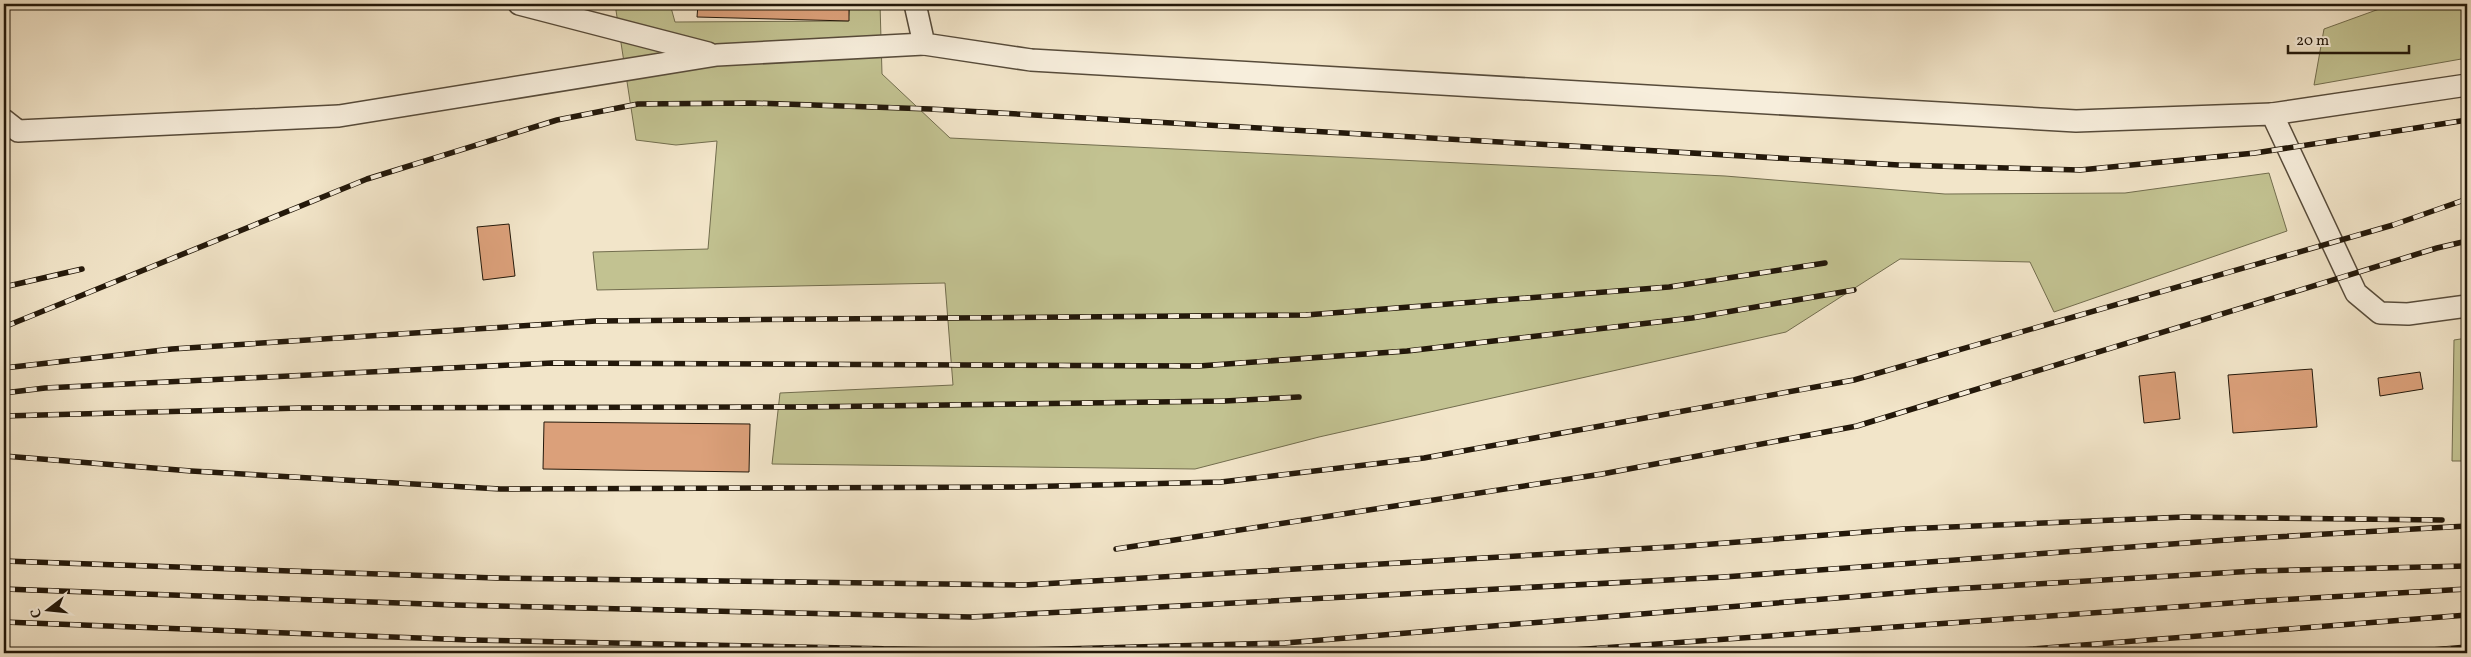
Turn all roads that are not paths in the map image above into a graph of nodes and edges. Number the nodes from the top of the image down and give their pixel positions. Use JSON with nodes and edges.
{"nodes":[{"id":1,"x":520,"y":4,"type":"edge"},
{"id":2,"x":915,"y":4,"type":"edge"},
{"id":3,"x":924,"y":44,"type":"junction"},
{"id":4,"x":717,"y":55,"type":"junction"},
{"id":5,"x":2467,"y":85,"type":"edge"},
{"id":6,"x":2272,"y":114,"type":"junction"},
{"id":7,"x":4,"y":120,"type":"edge"},
{"id":8,"x":2467,"y":306,"type":"edge"}],
"edges":[{"from":1,"to":4,"type":"lane"},
{"from":2,"to":3,"type":"lane"},
{"from":3,"to":4,"type":"lane"},
{"from":3,"to":6,"type":"lane"},
{"from":4,"to":7,"type":"lane"},
{"from":5,"to":6,"type":"lane"},
{"from":6,"to":8,"type":"lane"}]}
